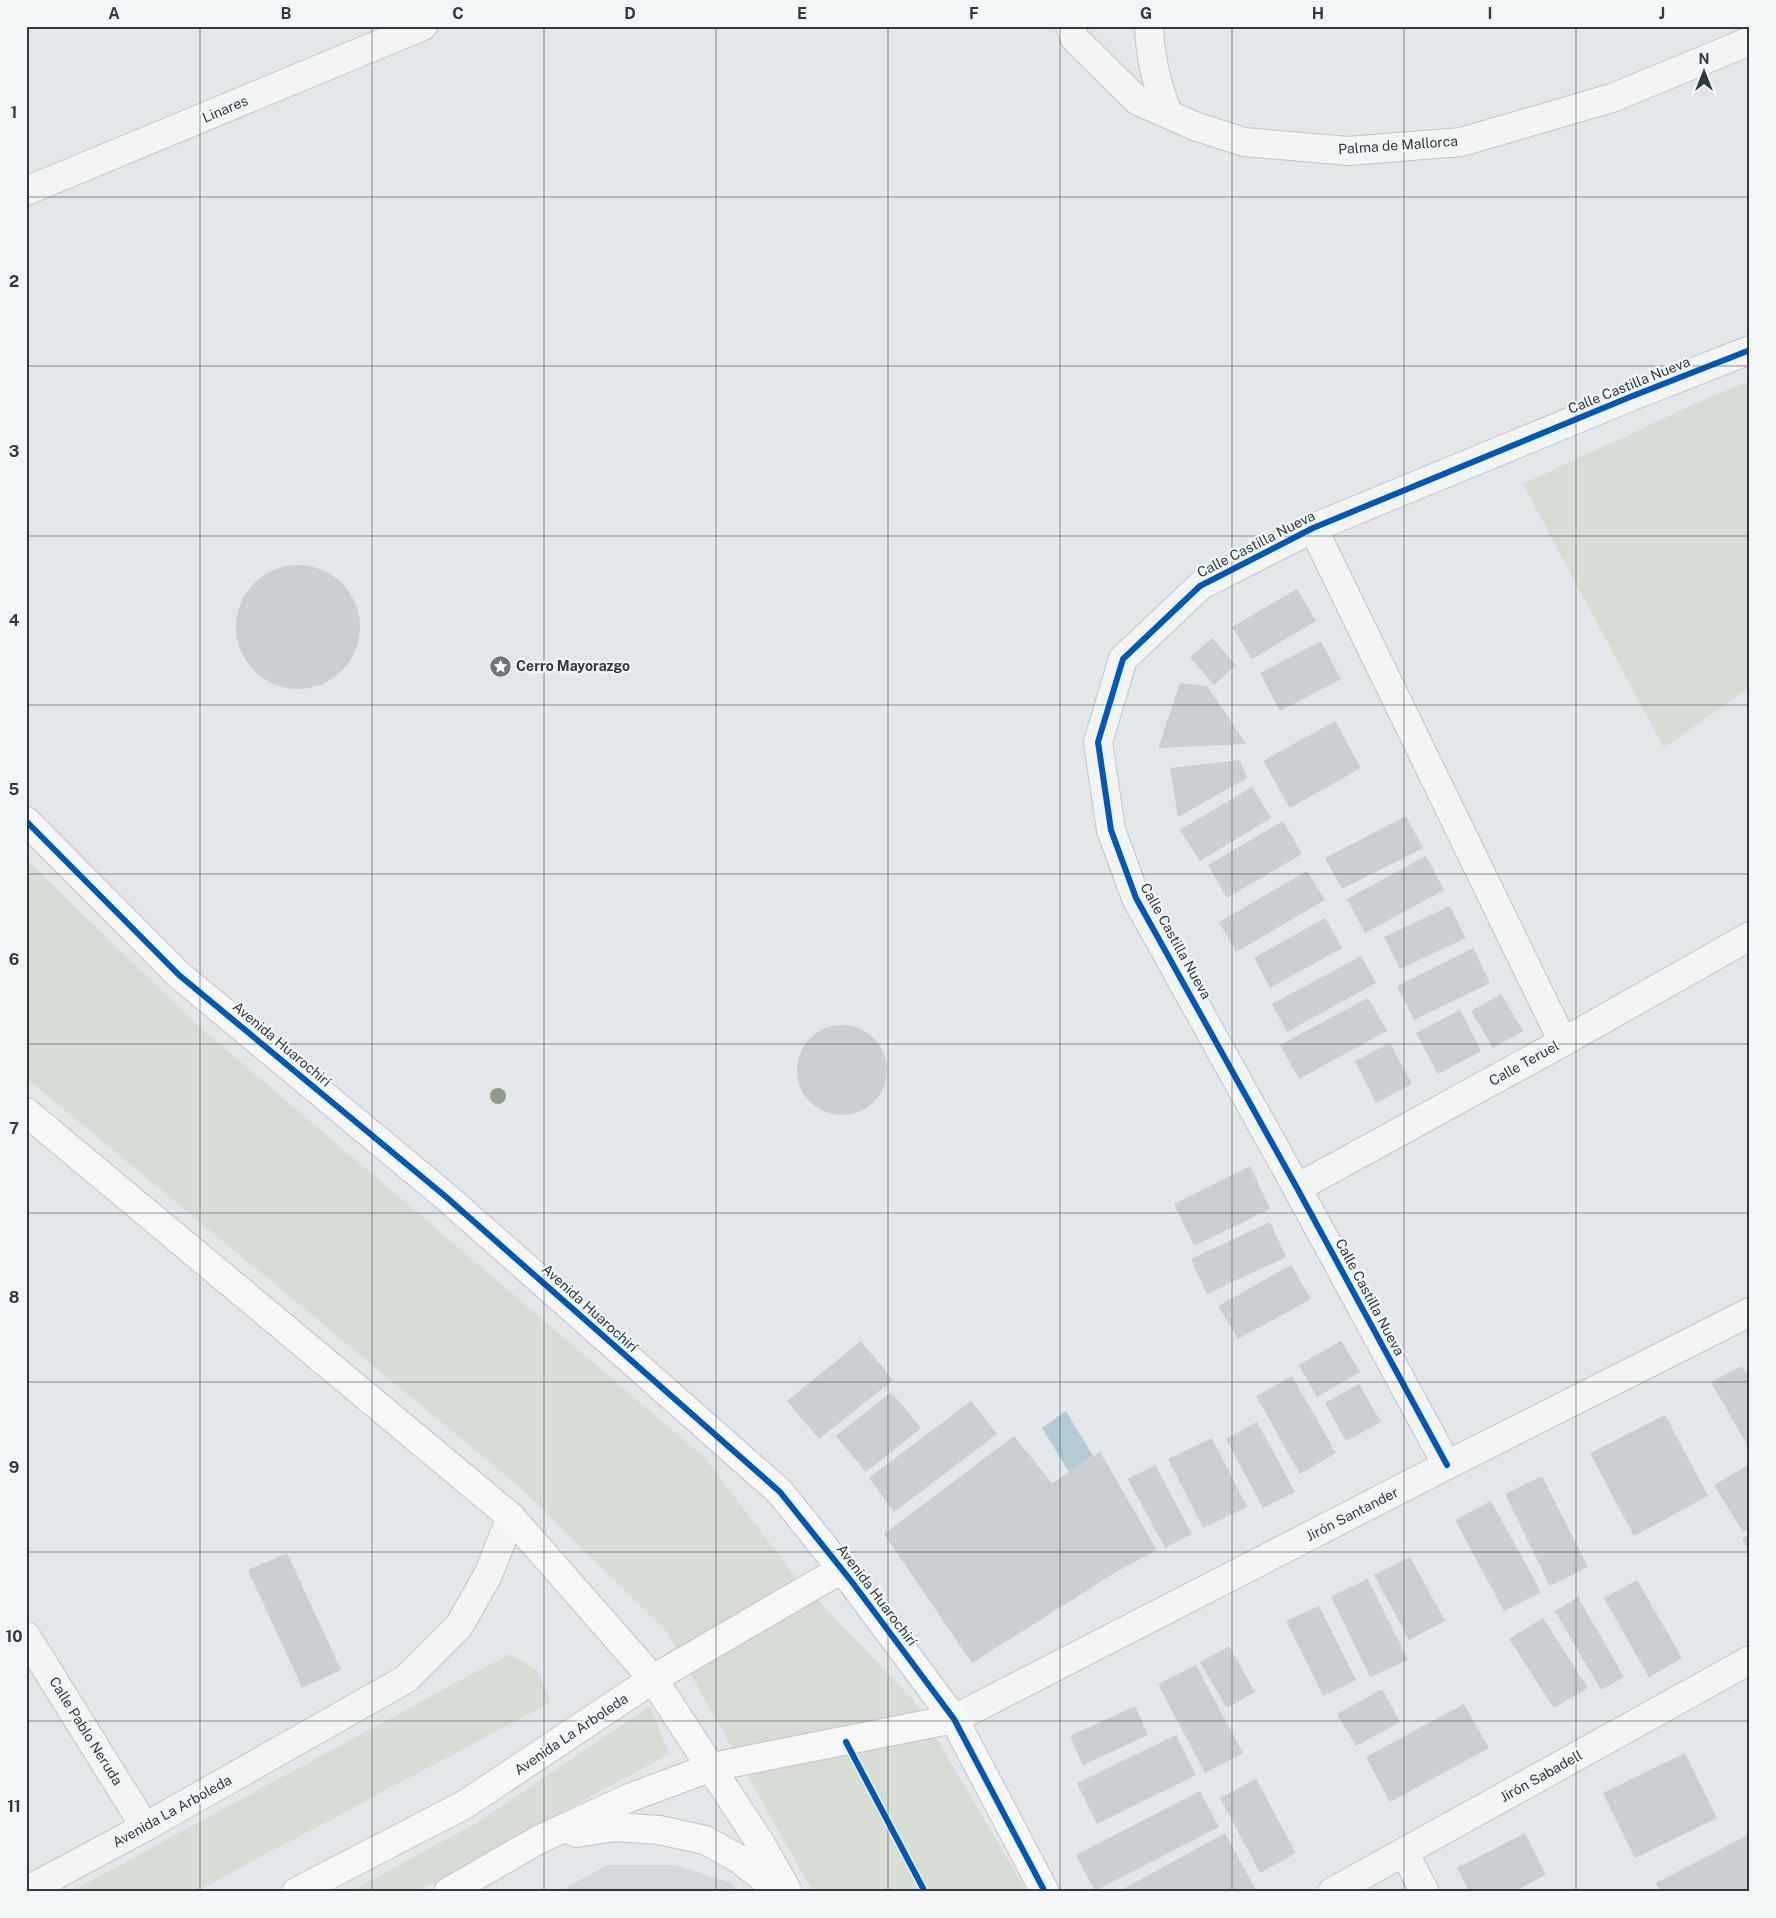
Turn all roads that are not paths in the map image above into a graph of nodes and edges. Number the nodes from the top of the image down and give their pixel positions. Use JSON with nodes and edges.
{"nodes":[{"id":1,"x":423,"y":26,"type":"edge"},
{"id":2,"x":1070,"y":26,"type":"edge"},
{"id":3,"x":1149,"y":26,"type":"edge"},
{"id":4,"x":1750,"y":42,"type":"edge"},
{"id":5,"x":1168,"y":114,"type":"junction"},
{"id":6,"x":26,"y":191,"type":"edge"},
{"id":7,"x":1750,"y":350,"type":"edge"},
{"id":8,"x":1313,"y":528,"type":"junction"},
{"id":9,"x":26,"y":822,"type":"edge"},
{"id":10,"x":1750,"y":936,"type":"edge"},
{"id":11,"x":1562,"y":1042,"type":"junction"},
{"id":12,"x":26,"y":1112,"type":"edge"},
{"id":13,"x":1297,"y":1188,"type":"junction"},
{"id":14,"x":1750,"y":1312,"type":"edge"},
{"id":15,"x":1447,"y":1465,"type":"junction"},
{"id":16,"x":511,"y":1517,"type":"junction"},
{"id":17,"x":842,"y":1569,"type":"junction"},
{"id":18,"x":26,"y":1636,"type":"edge"},
{"id":19,"x":1750,"y":1660,"type":"edge"},
{"id":20,"x":654,"y":1679,"type":"junction"},
{"id":21,"x":954,"y":1719,"type":"junction"},
{"id":22,"x":712,"y":1767,"type":"junction"},
{"id":23,"x":145,"y":1827,"type":"junction"},
{"id":24,"x":538,"y":1840,"type":"junction"},
{"id":25,"x":1404,"y":1852,"type":"junction"},
{"id":26,"x":26,"y":1891,"type":"edge"},
{"id":27,"x":296,"y":1892,"type":"edge"},
{"id":28,"x":448,"y":1892,"type":"edge"},
{"id":29,"x":781,"y":1892,"type":"edge"},
{"id":30,"x":788,"y":1892,"type":"edge"},
{"id":31,"x":1045,"y":1892,"type":"edge"},
{"id":32,"x":1332,"y":1892,"type":"edge"},
{"id":33,"x":1425,"y":1892,"type":"edge"}],
"edges":[{"from":1,"to":6,"type":"street","name":"Linares"},
{"from":2,"to":5,"type":"street","name":"Palma de Mallorca"},
{"from":3,"to":5,"type":"street"},
{"from":4,"to":5,"type":"street","name":"Palma de Mallorca"},
{"from":7,"to":8,"type":"street","name":"Calle Castilla Nueva"},
{"from":8,"to":11,"type":"street"},
{"from":8,"to":13,"type":"street","name":"Calle Castilla Nueva"},
{"from":9,"to":17,"type":"street","name":"Avenida Huarochirí"},
{"from":10,"to":11,"type":"street","name":"Calle Teruel"},
{"from":11,"to":13,"type":"street","name":"Calle Teruel"},
{"from":12,"to":16,"type":"street"},
{"from":13,"to":15,"type":"street","name":"Calle Castilla Nueva"},
{"from":14,"to":15,"type":"street","name":"Jirón Santander"},
{"from":15,"to":21,"type":"street","name":"Jirón Santander"},
{"from":16,"to":20,"type":"street"},
{"from":16,"to":23,"type":"street","name":"Avenida La Arboleda"},
{"from":17,"to":20,"type":"street","name":"Avenida La Arboleda"},
{"from":17,"to":21,"type":"street","name":"Avenida Huarochirí"},
{"from":18,"to":23,"type":"street","name":"Calle Pablo Neruda"},
{"from":19,"to":25,"type":"street","name":"Jirón Sabadell"},
{"from":20,"to":22,"type":"street"},
{"from":20,"to":27,"type":"street","name":"Avenida La Arboleda"},
{"from":21,"to":22,"type":"street"},
{"from":21,"to":31,"type":"street","name":"Avenida Huarochirí"},
{"from":22,"to":24,"type":"street"},
{"from":22,"to":30,"type":"street"},
{"from":23,"to":26,"type":"street","name":"Avenida La Arboleda"},
{"from":24,"to":28,"type":"street"},
{"from":24,"to":29,"type":"street"},
{"from":25,"to":32,"type":"street","name":"Jirón Sabadell"},
{"from":25,"to":33,"type":"street"}]}
